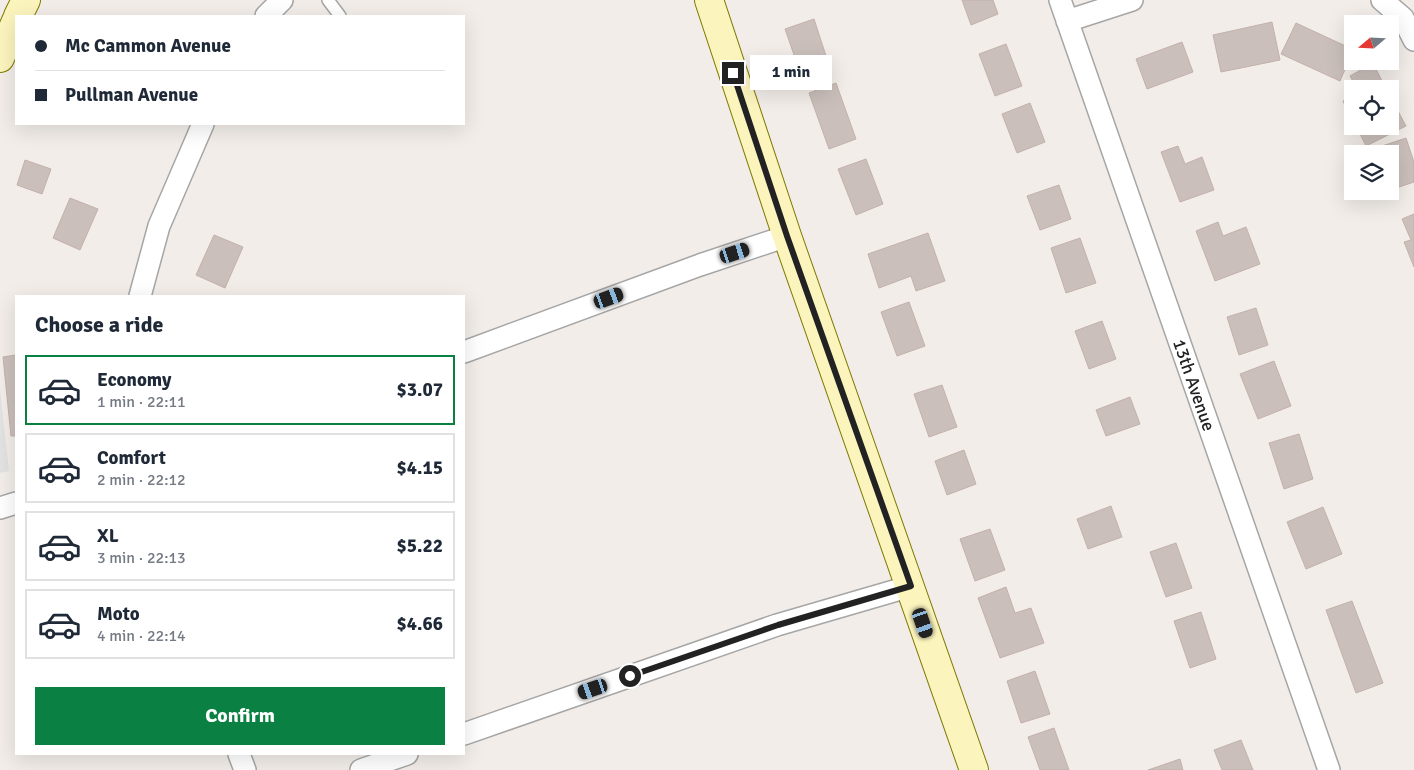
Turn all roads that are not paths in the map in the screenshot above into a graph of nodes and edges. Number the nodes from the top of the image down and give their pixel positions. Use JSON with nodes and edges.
{"nodes":[{"id":1,"x":26,"y":0,"type":"edge"},
{"id":2,"x":282,"y":0,"type":"edge"},
{"id":3,"x":328,"y":0,"type":"edge"},
{"id":4,"x":709,"y":0,"type":"edge"},
{"id":5,"x":1060,"y":0,"type":"edge"},
{"id":6,"x":1132,"y":0,"type":"edge"},
{"id":7,"x":1382,"y":0,"type":"edge"},
{"id":8,"x":18,"y":15,"type":"edge"},
{"id":9,"x":267,"y":15,"type":"edge"},
{"id":10,"x":339,"y":15,"type":"edge"},
{"id":11,"x":15,"y":21,"type":"edge"},
{"id":12,"x":1067,"y":21,"type":"junction"},
{"id":13,"x":9,"y":32,"type":"edge"},
{"id":14,"x":1414,"y":40,"type":"edge"},
{"id":15,"x":203,"y":125,"type":"edge"},
{"id":16,"x":787,"y":236,"type":"junction"},
{"id":17,"x":140,"y":295,"type":"edge"},
{"id":18,"x":465,"y":352,"type":"edge"},
{"id":19,"x":15,"y":503,"type":"edge"},
{"id":20,"x":0,"y":508,"type":"edge"},
{"id":21,"x":911,"y":586,"type":"junction"},
{"id":22,"x":465,"y":734,"type":"edge"},
{"id":23,"x":239,"y":755,"type":"edge"},
{"id":24,"x":404,"y":755,"type":"edge"},
{"id":25,"x":245,"y":770,"type":"edge"},
{"id":26,"x":360,"y":770,"type":"edge"},
{"id":27,"x":974,"y":770,"type":"edge"},
{"id":28,"x":1329,"y":770,"type":"edge"}],
"edges":[{"from":1,"to":8,"type":"street"},
{"from":2,"to":9,"type":"street"},
{"from":3,"to":10,"type":"lane"},
{"from":4,"to":16,"type":"street"},
{"from":5,"to":12,"type":"street","name":"13th Avenue"},
{"from":6,"to":12,"type":"street"},
{"from":7,"to":14,"type":"street"},
{"from":11,"to":13,"type":"street"},
{"from":12,"to":28,"type":"street","name":"13th Avenue"},
{"from":15,"to":17,"type":"street"},
{"from":16,"to":18,"type":"street"},
{"from":16,"to":21,"type":"street"},
{"from":19,"to":20,"type":"street"},
{"from":21,"to":22,"type":"street"},
{"from":21,"to":27,"type":"street"},
{"from":23,"to":25,"type":"street"},
{"from":24,"to":26,"type":"street"}]}
